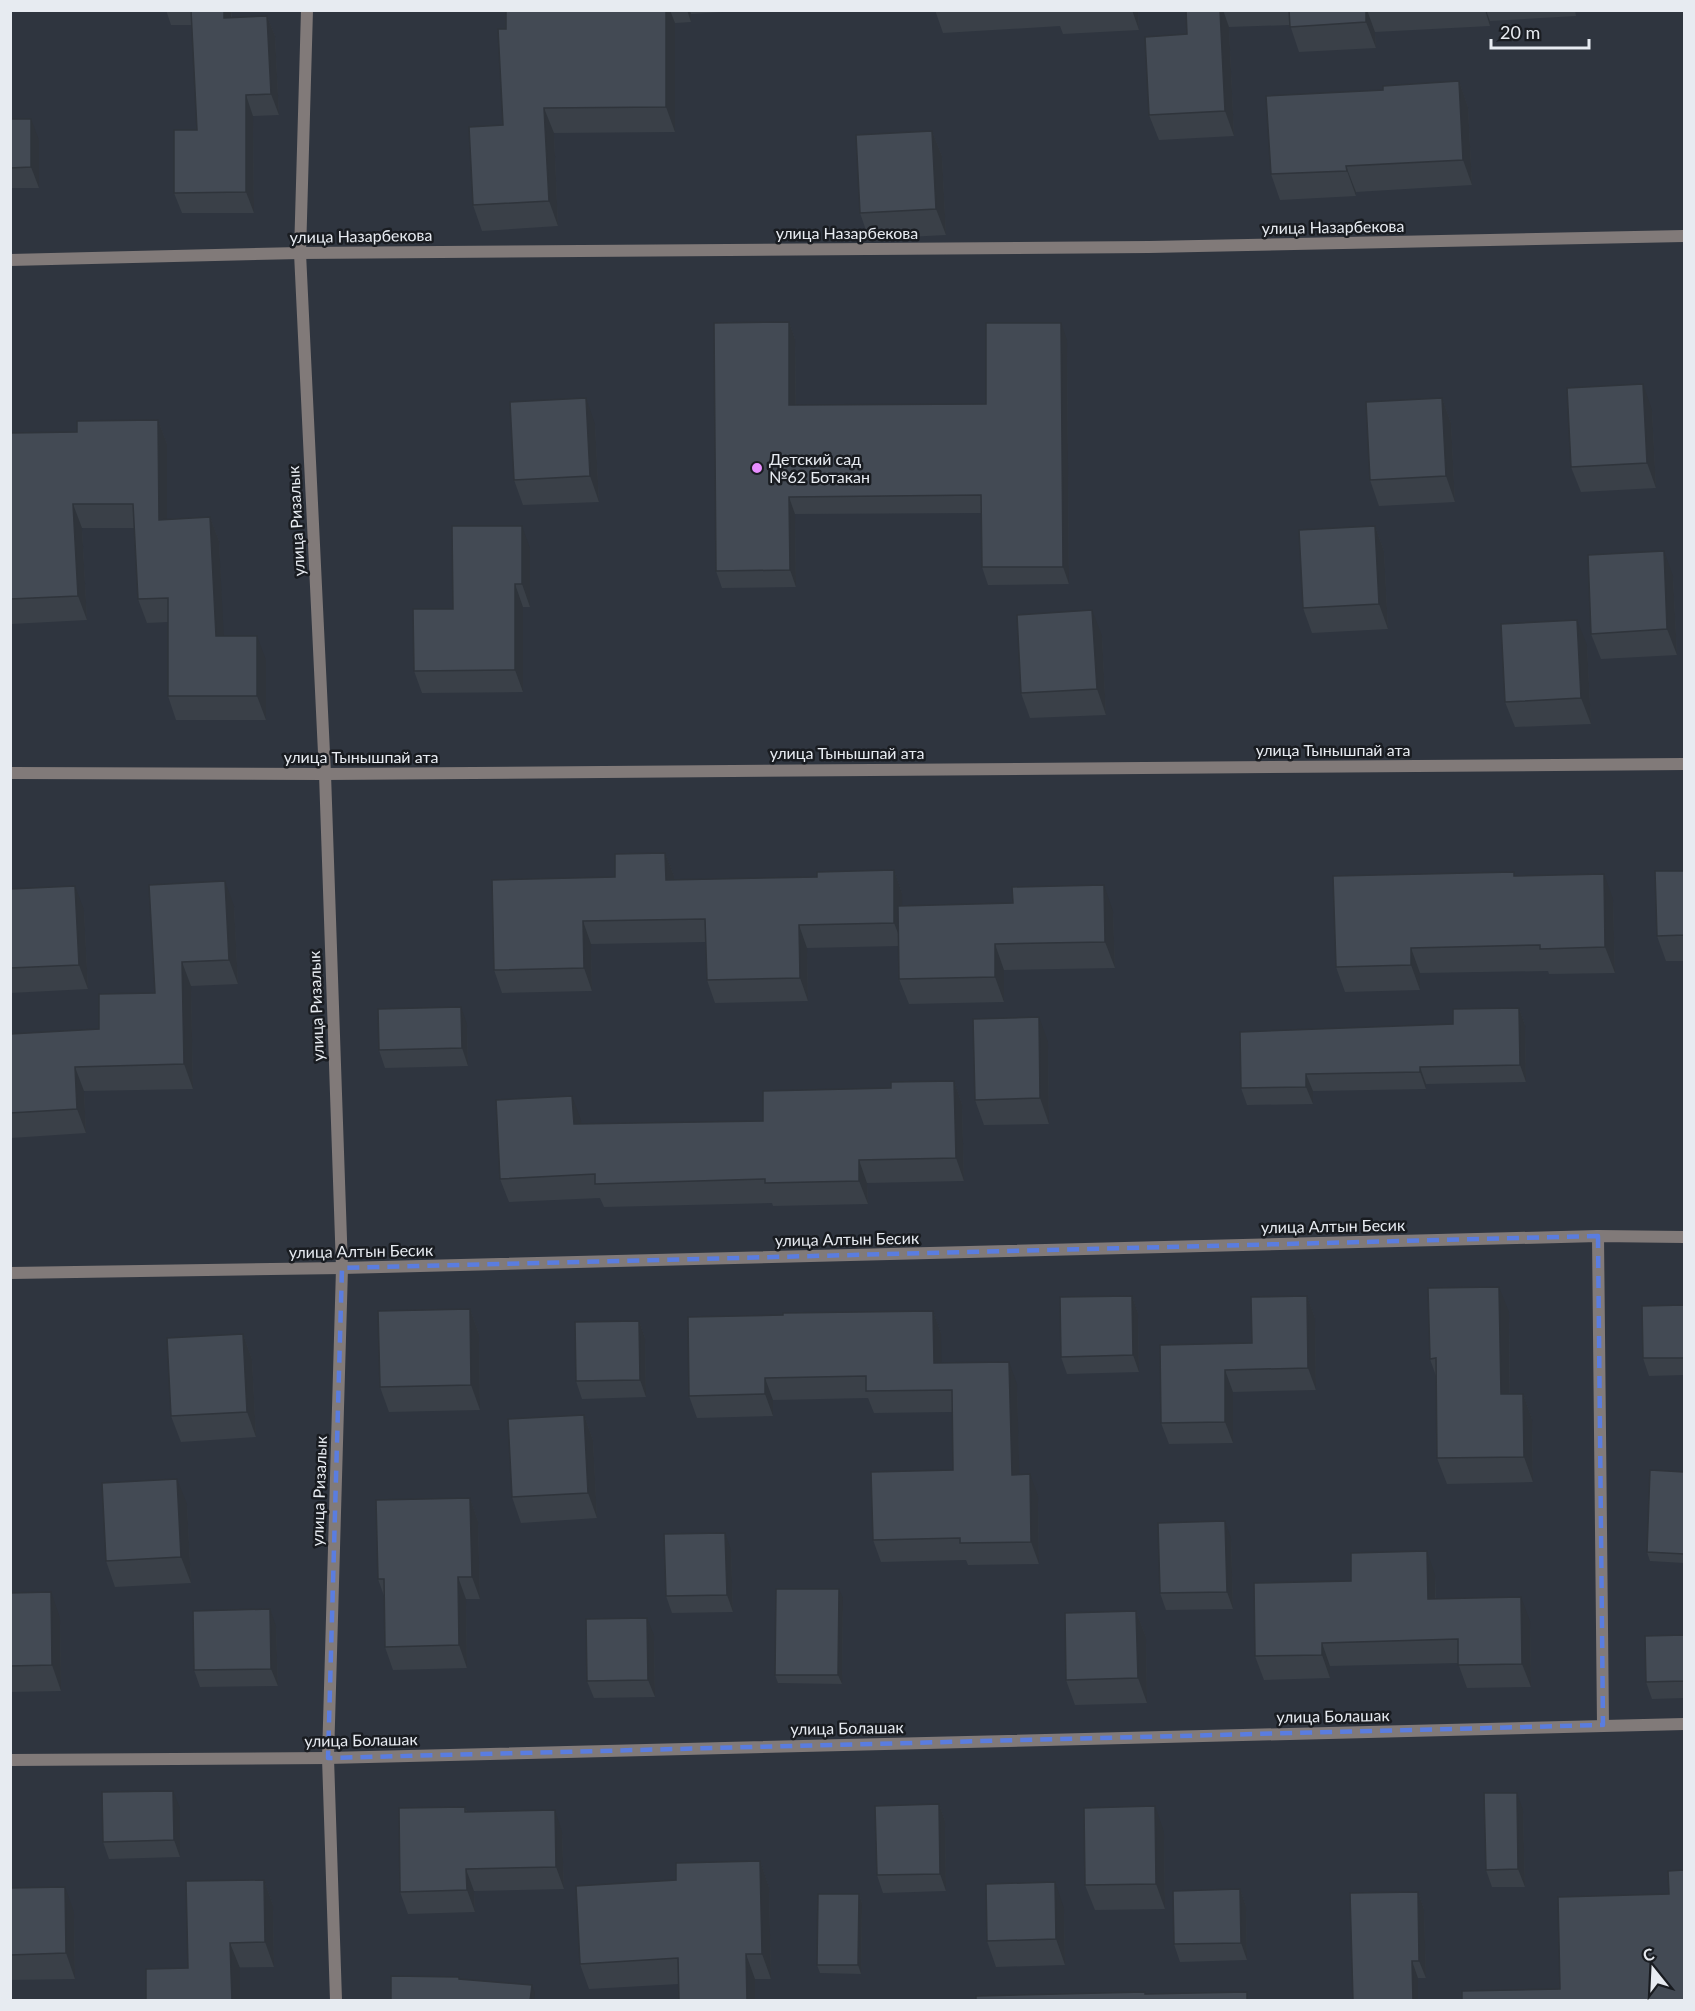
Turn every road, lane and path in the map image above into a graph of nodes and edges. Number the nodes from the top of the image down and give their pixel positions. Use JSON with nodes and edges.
{"nodes":[{"id":1,"x":307,"y":10,"type":"edge"},
{"id":2,"x":1684,"y":236,"type":"edge"},
{"id":3,"x":300,"y":253,"type":"junction"},
{"id":4,"x":10,"y":260,"type":"edge"},
{"id":5,"x":1684,"y":764,"type":"edge"},
{"id":6,"x":10,"y":773,"type":"edge"},
{"id":7,"x":325,"y":774,"type":"junction"},
{"id":8,"x":1598,"y":1236,"type":"junction"},
{"id":9,"x":1684,"y":1238,"type":"edge"},
{"id":10,"x":342,"y":1268,"type":"junction"},
{"id":11,"x":10,"y":1273,"type":"edge"},
{"id":12,"x":1684,"y":1724,"type":"edge"},
{"id":13,"x":1603,"y":1725,"type":"junction"},
{"id":14,"x":328,"y":1758,"type":"junction"},
{"id":15,"x":10,"y":1760,"type":"edge"},
{"id":16,"x":336,"y":2001,"type":"edge"}],
"edges":[{"from":1,"to":3,"type":"street","name":"улица Ризалык"},
{"from":2,"to":3,"type":"street","name":"улица Назарбекова"},
{"from":3,"to":4,"type":"street","name":"улица Назарбекова"},
{"from":3,"to":7,"type":"street","name":"улица Ризалык"},
{"from":5,"to":7,"type":"street","name":"улица Тынышпай ата"},
{"from":6,"to":7,"type":"street","name":"улица Тынышпай ата"},
{"from":7,"to":10,"type":"street","name":"улица Ризалык"},
{"from":8,"to":9,"type":"street","name":"улица Алтын Бесик"},
{"from":8,"to":10,"type":"street","name":"улица Алтын Бесик"},
{"from":8,"to":13,"type":"street"},
{"from":10,"to":11,"type":"street","name":"улица Алтын Бесик"},
{"from":10,"to":14,"type":"street","name":"улица Ризалык"},
{"from":12,"to":13,"type":"street","name":"улица Болашак"},
{"from":13,"to":14,"type":"street","name":"улица Болашак"},
{"from":14,"to":15,"type":"street","name":"улица Болашак"},
{"from":14,"to":16,"type":"street","name":"улица Ризалык"}]}
